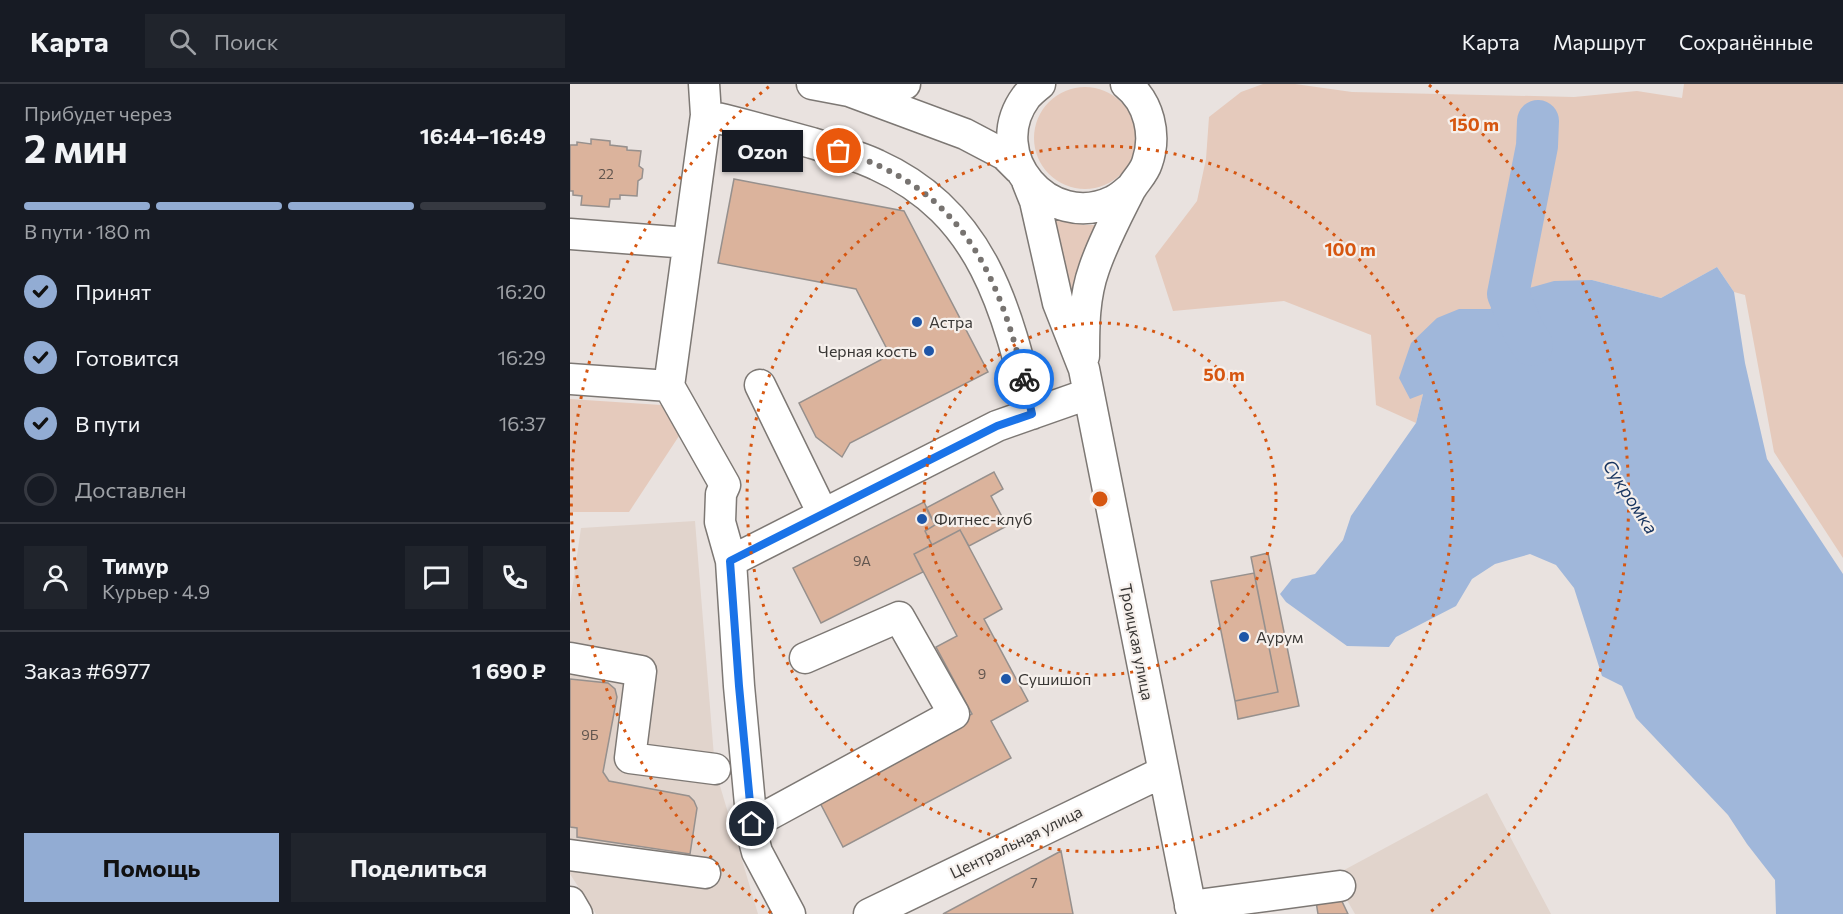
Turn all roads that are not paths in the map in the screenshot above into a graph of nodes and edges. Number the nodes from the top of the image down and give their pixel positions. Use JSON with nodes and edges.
{"nodes":[{"id":1,"x":704,"y":84,"type":"edge"},
{"id":2,"x":812,"y":84,"type":"edge"},
{"id":3,"x":905,"y":84,"type":"edge"},
{"id":4,"x":1040,"y":84,"type":"edge"},
{"id":5,"x":1126,"y":84,"type":"edge"},
{"id":6,"x":1151,"y":84,"type":"edge"},
{"id":7,"x":849,"y":91,"type":"junction"},
{"id":8,"x":706,"y":115,"type":"junction"},
{"id":9,"x":1150,"y":122,"type":"junction"},
{"id":10,"x":1023,"y":175,"type":"junction"},
{"id":11,"x":1132,"y":187,"type":"junction"},
{"id":12,"x":570,"y":234,"type":"edge"},
{"id":13,"x":688,"y":243,"type":"junction"},
{"id":14,"x":570,"y":379,"type":"edge"},
{"id":15,"x":1086,"y":381,"type":"junction"},
{"id":16,"x":760,"y":385,"type":"dead end"},
{"id":17,"x":669,"y":386,"type":"junction"},
{"id":18,"x":1032,"y":414,"type":"junction"},
{"id":19,"x":823,"y":514,"type":"junction"},
{"id":20,"x":730,"y":561,"type":"junction"},
{"id":21,"x":570,"y":658,"type":"edge"},
{"id":22,"x":805,"y":658,"type":"dead end"},
{"id":23,"x":715,"y":769,"type":"dead end"},
{"id":24,"x":1163,"y":772,"type":"junction"},
{"id":25,"x":752,"y":824,"type":"junction"},
{"id":26,"x":570,"y":855,"type":"edge"},
{"id":27,"x":705,"y":873,"type":"dead end"},
{"id":28,"x":1340,"y":886,"type":"dead end"},
{"id":29,"x":1272,"y":896,"type":"edge"},
{"id":30,"x":570,"y":902,"type":"edge"},
{"id":31,"x":1191,"y":910,"type":"edge"},
{"id":32,"x":577,"y":914,"type":"edge"},
{"id":33,"x":790,"y":914,"type":"edge"},
{"id":34,"x":869,"y":914,"type":"edge"}],
"edges":[{"from":1,"to":8,"type":"street"},
{"from":2,"to":7,"type":"street"},
{"from":3,"to":7,"type":"street"},
{"from":4,"to":10,"type":"street"},
{"from":5,"to":9,"type":"street"},
{"from":6,"to":9,"type":"street"},
{"from":7,"to":10,"type":"street"},
{"from":8,"to":13,"type":"street"},
{"from":8,"to":18,"type":"street"},
{"from":9,"to":11,"type":"street"},
{"from":10,"to":11,"type":"street"},
{"from":10,"to":15,"type":"street"},
{"from":11,"to":15,"type":"street"},
{"from":12,"to":13,"type":"street"},
{"from":13,"to":17,"type":"street"},
{"from":14,"to":17,"type":"street"},
{"from":15,"to":18,"type":"street"},
{"from":15,"to":24,"type":"street","name":"Троицкая улица"},
{"from":16,"to":19,"type":"street"},
{"from":17,"to":20,"type":"street"},
{"from":18,"to":19,"type":"street"},
{"from":19,"to":20,"type":"street"},
{"from":20,"to":25,"type":"street"},
{"from":21,"to":23,"type":"street"},
{"from":22,"to":25,"type":"street"},
{"from":24,"to":31,"type":"street","name":"Троицкая улица"},
{"from":24,"to":34,"type":"street","name":"Центральная улица"},
{"from":25,"to":33,"type":"street"},
{"from":26,"to":27,"type":"street"},
{"from":28,"to":29,"type":"street"},
{"from":29,"to":31,"type":"street"},
{"from":30,"to":32,"type":"street"}]}
